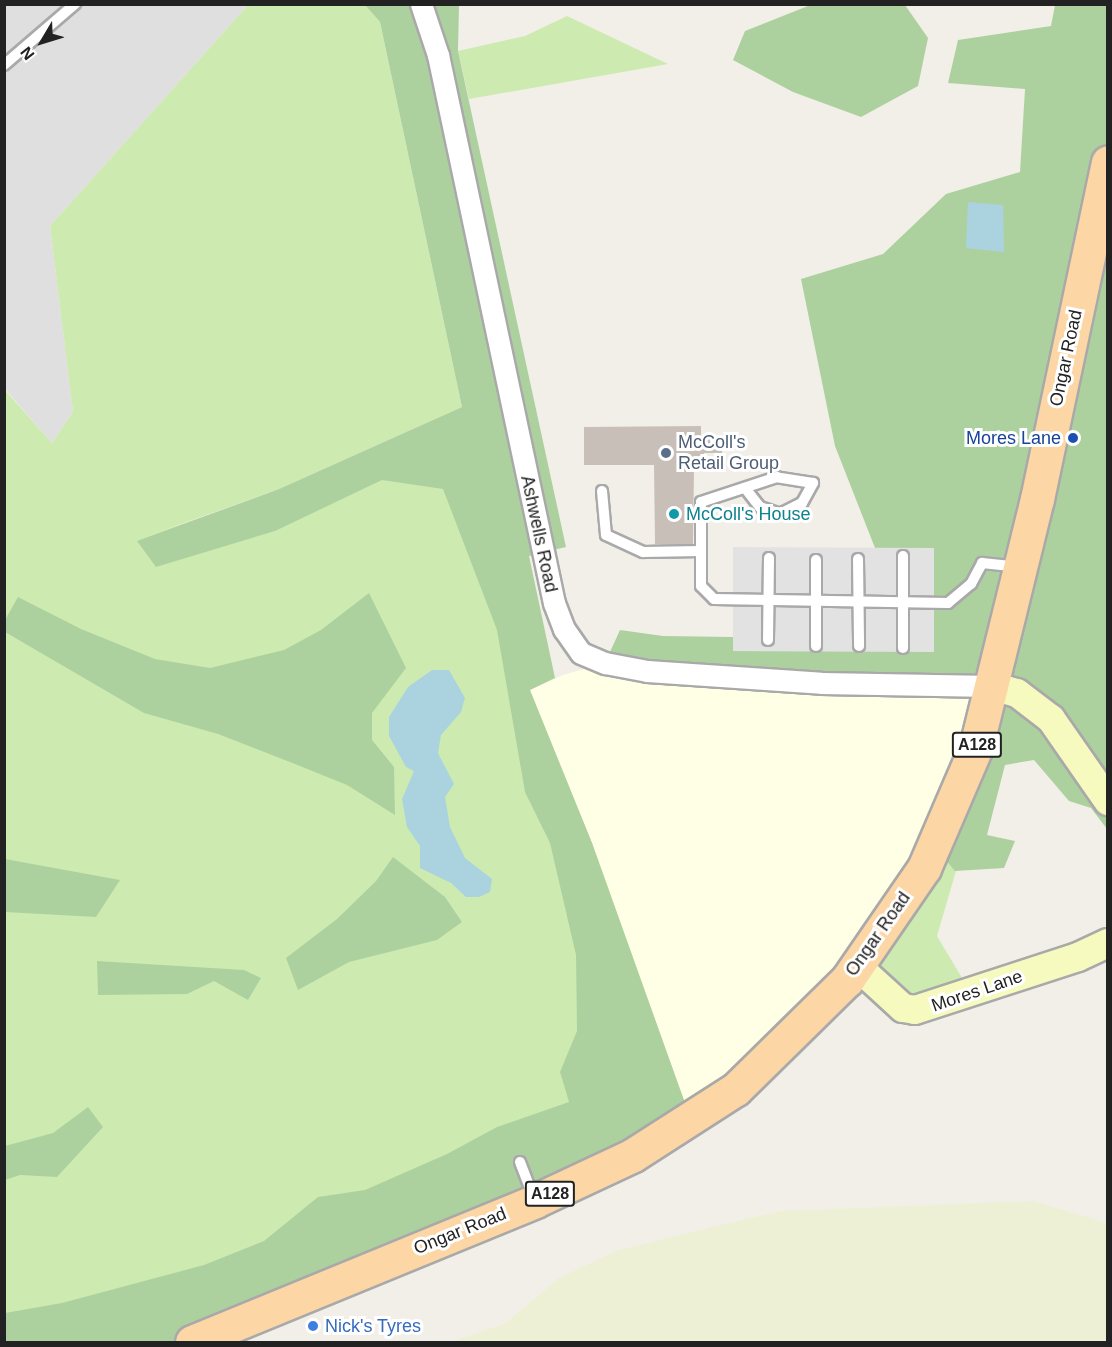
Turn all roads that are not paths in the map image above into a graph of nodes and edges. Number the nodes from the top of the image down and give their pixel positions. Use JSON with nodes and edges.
{"nodes":[{"id":1,"x":75,"y":4,"type":"edge"},
{"id":2,"x":421,"y":4,"type":"edge"},
{"id":3,"x":4,"y":65,"type":"edge"},
{"id":4,"x":1107,"y":162,"type":"edge"},
{"id":5,"x":745,"y":488,"type":"junction"},
{"id":6,"x":602,"y":491,"type":"dead end"},
{"id":7,"x":702,"y":551,"type":"junction"},
{"id":8,"x":903,"y":556,"type":"dead end"},
{"id":9,"x":769,"y":558,"type":"dead end"},
{"id":10,"x":858,"y":559,"type":"dead end"},
{"id":11,"x":816,"y":560,"type":"dead end"},
{"id":12,"x":1021,"y":567,"type":"junction"},
{"id":13,"x":768,"y":599,"type":"junction"},
{"id":14,"x":816,"y":600,"type":"junction"},
{"id":15,"x":859,"y":602,"type":"junction"},
{"id":16,"x":903,"y":604,"type":"junction"},
{"id":17,"x":768,"y":640,"type":"dead end"},
{"id":18,"x":816,"y":646,"type":"dead end"},
{"id":19,"x":859,"y":646,"type":"dead end"},
{"id":20,"x":903,"y":648,"type":"dead end"},
{"id":21,"x":992,"y":686,"type":"junction"},
{"id":22,"x":1107,"y":801,"type":"edge"},
{"id":23,"x":1107,"y":943,"type":"edge"},
{"id":24,"x":857,"y":966,"type":"junction"},
{"id":25,"x":520,"y":1162,"type":"dead end"},
{"id":26,"x":532,"y":1193,"type":"junction"},
{"id":27,"x":192,"y":1342,"type":"edge"}],
"edges":[{"from":1,"to":3,"type":"lane"},
{"from":2,"to":21,"type":"street","name":"Ashwells Road"},
{"from":4,"to":12,"type":"main road","name":"Ongar Road","number":"A128"},
{"from":5,"to":5,"type":"lane"},
{"from":5,"to":7,"type":"lane"},
{"from":6,"to":7,"type":"lane"},
{"from":7,"to":13,"type":"lane"},
{"from":8,"to":16,"type":"lane"},
{"from":9,"to":13,"type":"lane"},
{"from":10,"to":15,"type":"lane"},
{"from":11,"to":14,"type":"lane"},
{"from":12,"to":16,"type":"lane"},
{"from":12,"to":21,"type":"main road","name":"Ongar Road","number":"A128"},
{"from":13,"to":14,"type":"lane"},
{"from":13,"to":17,"type":"lane"},
{"from":14,"to":15,"type":"lane"},
{"from":14,"to":18,"type":"lane"},
{"from":15,"to":16,"type":"lane"},
{"from":15,"to":19,"type":"lane"},
{"from":16,"to":20,"type":"lane"},
{"from":21,"to":22,"type":"street"},
{"from":21,"to":24,"type":"main road","name":"Ongar Road","number":"A128"},
{"from":23,"to":24,"type":"street","name":"Mores Lane"},
{"from":24,"to":26,"type":"main road","name":"Ongar Road","number":"A128"},
{"from":25,"to":26,"type":"lane"},
{"from":26,"to":27,"type":"main road","name":"Ongar Road","number":"A128"}]}
